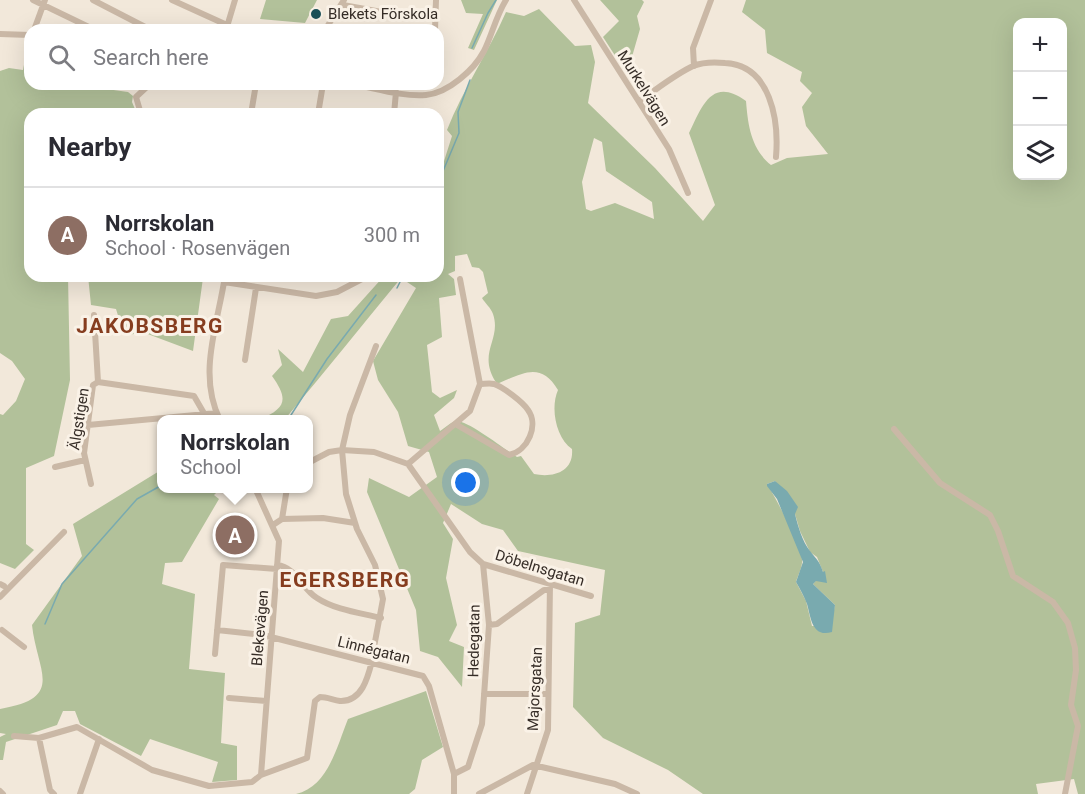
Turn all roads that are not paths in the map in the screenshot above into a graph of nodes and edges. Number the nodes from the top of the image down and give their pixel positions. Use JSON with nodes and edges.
{"nodes":[{"id":1,"x":33,"y":0,"type":"edge"},
{"id":2,"x":93,"y":0,"type":"edge"},
{"id":3,"x":172,"y":0,"type":"edge"},
{"id":4,"x":235,"y":0,"type":"edge"},
{"id":5,"x":436,"y":0,"type":"edge"},
{"id":6,"x":506,"y":0,"type":"edge"},
{"id":7,"x":574,"y":0,"type":"edge"},
{"id":8,"x":711,"y":0,"type":"edge"},
{"id":9,"x":44,"y":2,"type":"edge"},
{"id":10,"x":344,"y":3,"type":"edge"},
{"id":11,"x":398,"y":15,"type":"dead end"},
{"id":12,"x":36,"y":24,"type":"edge"},
{"id":13,"x":84,"y":24,"type":"edge"},
{"id":14,"x":139,"y":24,"type":"edge"},
{"id":15,"x":218,"y":24,"type":"edge"},
{"id":16,"x":227,"y":24,"type":"edge"},
{"id":17,"x":329,"y":24,"type":"edge"},
{"id":18,"x":435,"y":24,"type":"edge"},
{"id":19,"x":0,"y":34,"type":"edge"},
{"id":20,"x":24,"y":35,"type":"edge"},
{"id":21,"x":694,"y":66,"type":"junction"},
{"id":22,"x":444,"y":87,"type":"edge"},
{"id":23,"x":144,"y":90,"type":"edge"},
{"id":24,"x":255,"y":90,"type":"edge"},
{"id":25,"x":322,"y":90,"type":"edge"},
{"id":26,"x":385,"y":90,"type":"edge"},
{"id":27,"x":439,"y":90,"type":"edge"},
{"id":28,"x":396,"y":92,"type":"junction"},
{"id":29,"x":639,"y":101,"type":"junction"},
{"id":30,"x":139,"y":108,"type":"edge"},
{"id":31,"x":252,"y":108,"type":"edge"},
{"id":32,"x":319,"y":108,"type":"edge"},
{"id":33,"x":395,"y":108,"type":"edge"},
{"id":34,"x":776,"y":157,"type":"dead end"},
{"id":35,"x":688,"y":193,"type":"dead end"},
{"id":36,"x":460,"y":279,"type":"dead end"},
{"id":37,"x":223,"y":282,"type":"edge"},
{"id":38,"x":235,"y":282,"type":"edge"},
{"id":39,"x":356,"y":282,"type":"edge"},
{"id":40,"x":256,"y":288,"type":"junction"},
{"id":41,"x":94,"y":315,"type":"dead end"},
{"id":42,"x":376,"y":346,"type":"dead end"},
{"id":43,"x":245,"y":360,"type":"dead end"},
{"id":44,"x":98,"y":382,"type":"junction"},
{"id":45,"x":480,"y":384,"type":"junction"},
{"id":46,"x":217,"y":413,"type":"joint"},
{"id":47,"x":206,"y":415,"type":"joint"},
{"id":48,"x":157,"y":419,"type":"edge"},
{"id":49,"x":457,"y":424,"type":"junction"},
{"id":50,"x":88,"y":425,"type":"junction"},
{"id":51,"x":894,"y":429,"type":"dead end"},
{"id":52,"x":342,"y":450,"type":"junction"},
{"id":53,"x":85,"y":460,"type":"junction"},
{"id":54,"x":313,"y":460,"type":"edge"},
{"id":55,"x":408,"y":464,"type":"junction"},
{"id":56,"x":54,"y":467,"type":"dead end"},
{"id":57,"x":91,"y":484,"type":"dead end"},
{"id":58,"x":257,"y":493,"type":"edge"},
{"id":59,"x":286,"y":493,"type":"edge"},
{"id":60,"x":282,"y":519,"type":"junction"},
{"id":61,"x":355,"y":524,"type":"junction"},
{"id":62,"x":273,"y":525,"type":"junction"},
{"id":63,"x":64,"y":532,"type":"dead end"},
{"id":64,"x":483,"y":564,"type":"junction"},
{"id":65,"x":277,"y":567,"type":"junction"},
{"id":66,"x":550,"y":587,"type":"junction"},
{"id":67,"x":591,"y":596,"type":"dead end"},
{"id":68,"x":0,"y":597,"type":"edge"},
{"id":69,"x":381,"y":618,"type":"junction"},
{"id":70,"x":489,"y":625,"type":"junction"},
{"id":71,"x":1,"y":630,"type":"edge"},
{"id":72,"x":217,"y":630,"type":"junction"},
{"id":73,"x":272,"y":637,"type":"junction"},
{"id":74,"x":24,"y":646,"type":"dead end"},
{"id":75,"x":374,"y":647,"type":"dead end"},
{"id":76,"x":215,"y":654,"type":"dead end"},
{"id":77,"x":372,"y":661,"type":"junction"},
{"id":78,"x":484,"y":694,"type":"junction"},
{"id":79,"x":548,"y":694,"type":"junction"},
{"id":80,"x":229,"y":698,"type":"dead end"},
{"id":81,"x":266,"y":701,"type":"junction"},
{"id":82,"x":14,"y":736,"type":"dead end"},
{"id":83,"x":39,"y":738,"type":"junction"},
{"id":84,"x":99,"y":738,"type":"junction"},
{"id":85,"x":536,"y":766,"type":"junction"},
{"id":86,"x":454,"y":774,"type":"junction"},
{"id":87,"x":261,"y":775,"type":"junction"},
{"id":88,"x":50,"y":793,"type":"edge"},
{"id":89,"x":80,"y":794,"type":"edge"},
{"id":90,"x":454,"y":794,"type":"edge"},
{"id":91,"x":479,"y":794,"type":"edge"},
{"id":92,"x":527,"y":794,"type":"edge"},
{"id":93,"x":637,"y":794,"type":"edge"},
{"id":94,"x":1065,"y":794,"type":"edge"}],
"edges":[{"from":1,"to":9,"type":"street"},
{"from":2,"to":14,"type":"street"},
{"from":3,"to":15,"type":"street"},
{"from":4,"to":16,"type":"street"},
{"from":5,"to":18,"type":"street"},
{"from":6,"to":22,"type":"street"},
{"from":7,"to":29,"type":"street","name":"Murkelvägen"},
{"from":8,"to":21,"type":"street"},
{"from":9,"to":12,"type":"street"},
{"from":9,"to":13,"type":"street"},
{"from":10,"to":11,"type":"street"},
{"from":10,"to":17,"type":"street"},
{"from":19,"to":20,"type":"street"},
{"from":21,"to":29,"type":"street"},
{"from":21,"to":34,"type":"street"},
{"from":23,"to":30,"type":"street"},
{"from":24,"to":31,"type":"street"},
{"from":25,"to":32,"type":"street"},
{"from":26,"to":28,"type":"street"},
{"from":27,"to":28,"type":"street"},
{"from":28,"to":33,"type":"street"},
{"from":29,"to":35,"type":"street","name":"Murkelvägen"},
{"from":36,"to":45,"type":"street"},
{"from":37,"to":46,"type":"street"},
{"from":38,"to":40,"type":"street"},
{"from":39,"to":40,"type":"street"},
{"from":40,"to":43,"type":"street"},
{"from":41,"to":44,"type":"street"},
{"from":42,"to":52,"type":"street"},
{"from":44,"to":47,"type":"street"},
{"from":44,"to":50,"type":"street","name":"Älgstigen"},
{"from":45,"to":49,"type":"street"},
{"from":45,"to":49,"type":"street"},
{"from":46,"to":47,"type":"street"},
{"from":48,"to":50,"type":"street"},
{"from":49,"to":55,"type":"street"},
{"from":50,"to":53,"type":"street","name":"Älgstigen"},
{"from":51,"to":94,"type":"street"},
{"from":52,"to":54,"type":"street"},
{"from":52,"to":55,"type":"street"},
{"from":52,"to":61,"type":"street"},
{"from":53,"to":56,"type":"street","name":"Älgstigen"},
{"from":53,"to":57,"type":"street","name":"Älgstigen"},
{"from":55,"to":64,"type":"street"},
{"from":58,"to":62,"type":"street","name":"Blekevägen"},
{"from":59,"to":60,"type":"street"},
{"from":60,"to":61,"type":"street"},
{"from":60,"to":62,"type":"street"},
{"from":61,"to":69,"type":"street"},
{"from":62,"to":65,"type":"street","name":"Blekevägen"},
{"from":63,"to":68,"type":"street"},
{"from":64,"to":66,"type":"street","name":"Döbelnsgatan"},
{"from":64,"to":70,"type":"street","name":"Hedegatan"},
{"from":65,"to":69,"type":"street"},
{"from":65,"to":72,"type":"street"},
{"from":65,"to":73,"type":"street","name":"Blekevägen"},
{"from":66,"to":67,"type":"street","name":"Döbelnsgatan"},
{"from":66,"to":70,"type":"street"},
{"from":66,"to":79,"type":"street","name":"Majorsgatan"},
{"from":69,"to":75,"type":"street"},
{"from":70,"to":78,"type":"street","name":"Hedegatan"},
{"from":71,"to":74,"type":"street"},
{"from":72,"to":73,"type":"street","name":"Linnégatan"},
{"from":72,"to":76,"type":"street"},
{"from":73,"to":77,"type":"street","name":"Linnégatan"},
{"from":73,"to":81,"type":"street","name":"Blekevägen"},
{"from":77,"to":86,"type":"street","name":"Linnégatan"},
{"from":77,"to":87,"type":"street"},
{"from":78,"to":79,"type":"street"},
{"from":78,"to":86,"type":"street","name":"Hedegatan"},
{"from":79,"to":85,"type":"street","name":"Majorsgatan"},
{"from":80,"to":81,"type":"street"},
{"from":81,"to":87,"type":"street","name":"Blekevägen"},
{"from":82,"to":83,"type":"street"},
{"from":83,"to":84,"type":"street"},
{"from":83,"to":88,"type":"street"},
{"from":84,"to":87,"type":"street"},
{"from":84,"to":89,"type":"street"},
{"from":85,"to":91,"type":"street"},
{"from":85,"to":92,"type":"street","name":"Majorsgatan"},
{"from":85,"to":93,"type":"street"},
{"from":86,"to":90,"type":"street"}]}
